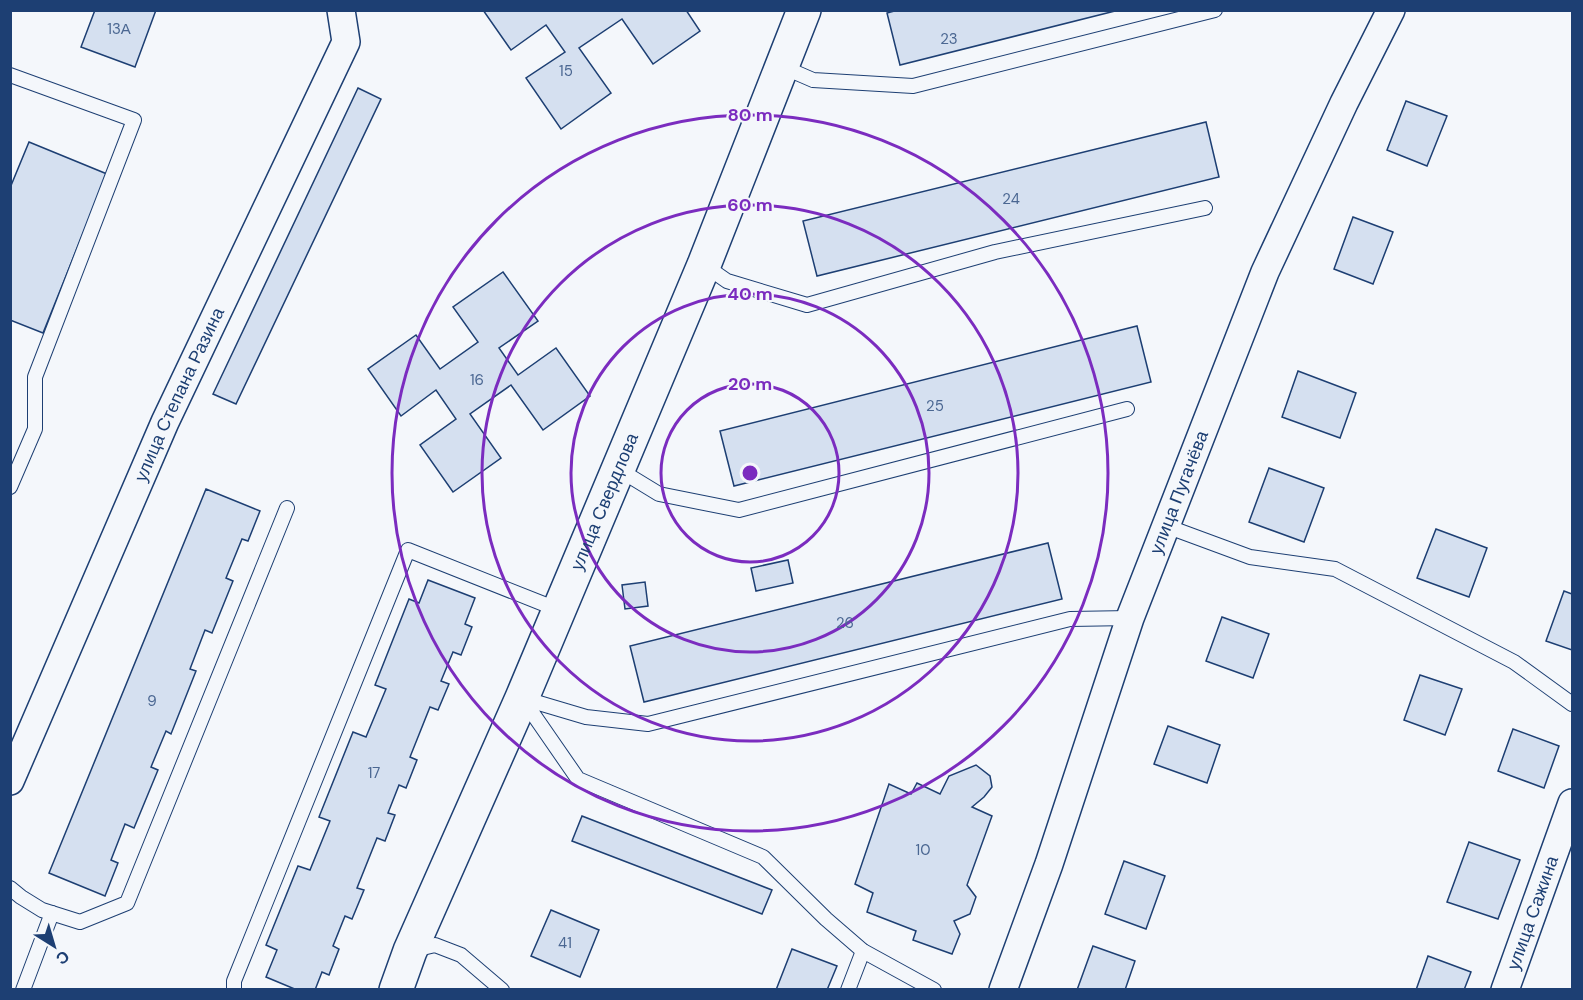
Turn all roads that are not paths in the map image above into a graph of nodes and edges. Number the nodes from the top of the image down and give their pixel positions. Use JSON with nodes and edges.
{"nodes":[{"id":1,"x":341,"y":10,"type":"edge"},
{"id":2,"x":804,"y":10,"type":"edge"},
{"id":3,"x":1215,"y":10,"type":"edge"},
{"id":4,"x":1391,"y":10,"type":"edge"},
{"id":5,"x":783,"y":67,"type":"junction"},
{"id":6,"x":10,"y":75,"type":"edge"},
{"id":7,"x":1205,"y":208,"type":"dead end"},
{"id":8,"x":704,"y":266,"type":"junction"},
{"id":9,"x":1128,"y":409,"type":"dead end"},
{"id":10,"x":618,"y":469,"type":"junction"},
{"id":11,"x":10,"y":488,"type":"edge"},
{"id":12,"x":287,"y":508,"type":"dead end"},
{"id":13,"x":1166,"y":526,"type":"junction"},
{"id":14,"x":559,"y":610,"type":"junction"},
{"id":15,"x":1130,"y":618,"type":"junction"},
{"id":16,"x":522,"y":698,"type":"junction"},
{"id":17,"x":1572,"y":704,"type":"edge"},
{"id":18,"x":10,"y":781,"type":"edge"},
{"id":19,"x":1572,"y":803,"type":"edge"},
{"id":20,"x":10,"y":888,"type":"edge"},
{"id":21,"x":52,"y":913,"type":"junction"},
{"id":22,"x":410,"y":951,"type":"junction"},
{"id":23,"x":863,"y":951,"type":"junction"},
{"id":24,"x":23,"y":990,"type":"edge"},
{"id":25,"x":234,"y":990,"type":"edge"},
{"id":26,"x":396,"y":990,"type":"edge"},
{"id":27,"x":502,"y":990,"type":"edge"},
{"id":28,"x":848,"y":990,"type":"edge"},
{"id":29,"x":934,"y":990,"type":"edge"},
{"id":30,"x":1003,"y":990,"type":"edge"},
{"id":31,"x":1505,"y":990,"type":"edge"}],
"edges":[{"from":1,"to":18,"type":"street","name":"улица Степана Разина"},
{"from":2,"to":5,"type":"street","name":"улица Свердлова"},
{"from":3,"to":5,"type":"lane"},
{"from":4,"to":13,"type":"street","name":"улица Пугачёва"},
{"from":5,"to":8,"type":"street","name":"улица Свердлова"},
{"from":6,"to":11,"type":"lane"},
{"from":7,"to":8,"type":"lane"},
{"from":8,"to":10,"type":"street","name":"улица Свердлова"},
{"from":9,"to":10,"type":"lane"},
{"from":10,"to":14,"type":"street","name":"улица Свердлова"},
{"from":12,"to":21,"type":"lane"},
{"from":13,"to":15,"type":"street","name":"улица Пугачёва"},
{"from":13,"to":17,"type":"lane"},
{"from":14,"to":16,"type":"street","name":"улица Свердлова"},
{"from":14,"to":25,"type":"lane"},
{"from":15,"to":16,"type":"lane"},
{"from":15,"to":30,"type":"street","name":"улица Пугачёва"},
{"from":16,"to":22,"type":"street","name":"улица Свердлова"},
{"from":16,"to":23,"type":"lane"},
{"from":19,"to":31,"type":"street","name":"улица Сажина"},
{"from":20,"to":21,"type":"lane"},
{"from":21,"to":24,"type":"lane"},
{"from":22,"to":26,"type":"street","name":"улица Свердлова"},
{"from":22,"to":27,"type":"lane"},
{"from":23,"to":28,"type":"lane"},
{"from":23,"to":29,"type":"lane"}]}
